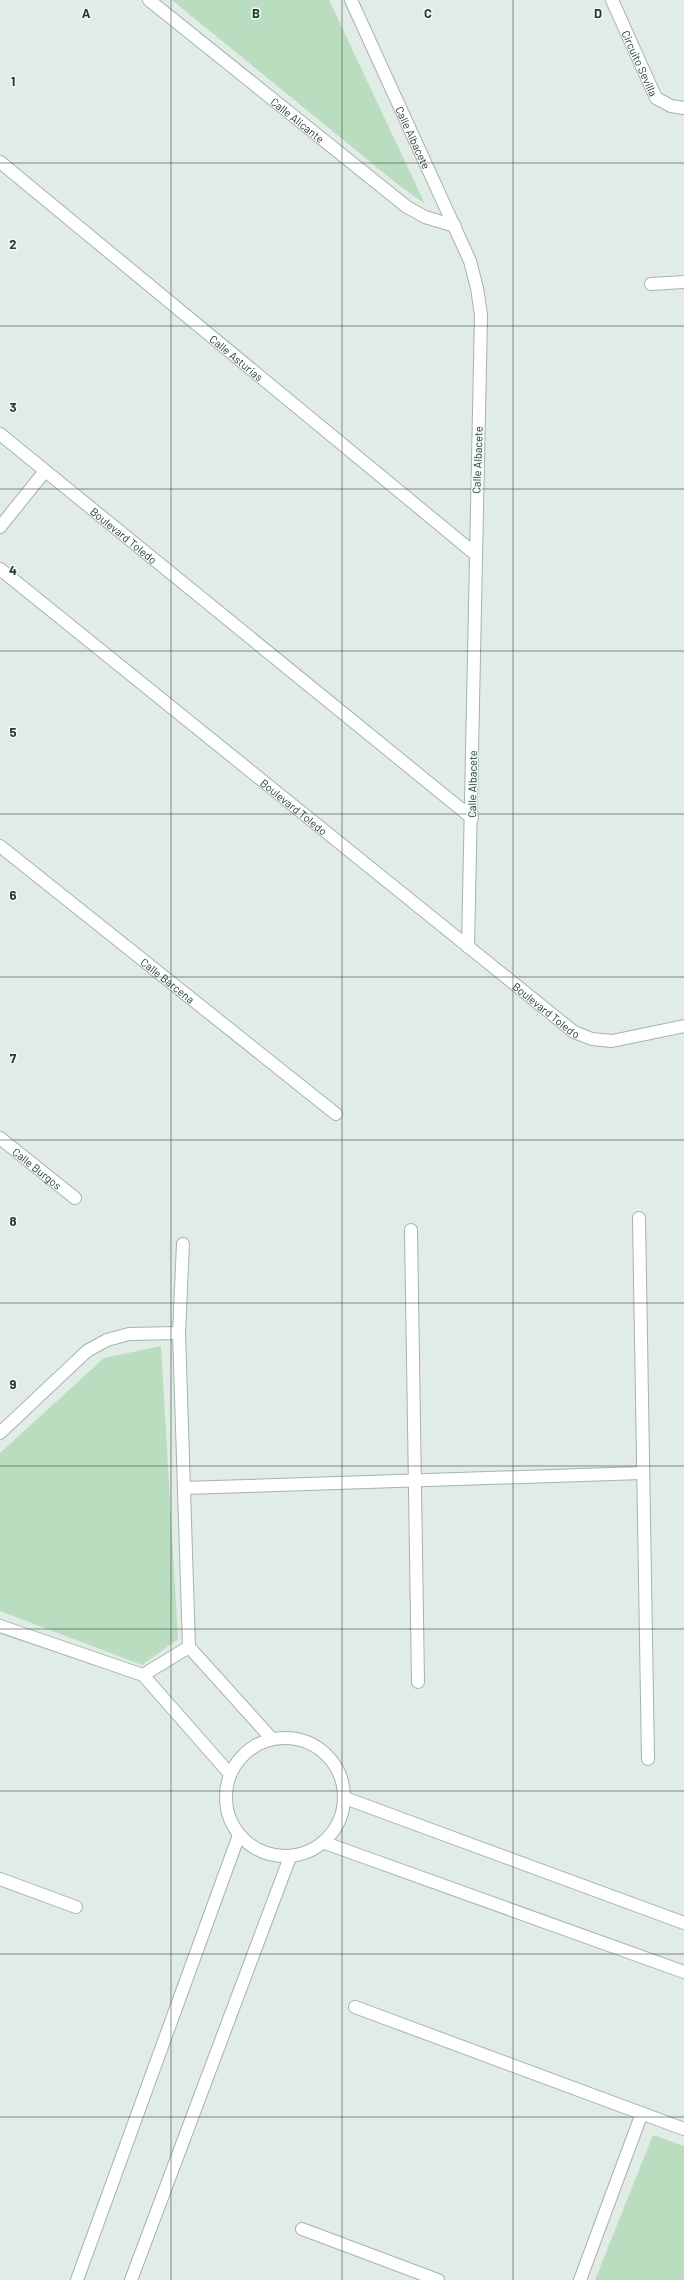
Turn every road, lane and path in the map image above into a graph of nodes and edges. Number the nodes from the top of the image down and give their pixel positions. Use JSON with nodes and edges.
{"nodes":[{"id":1,"x":149,"y":0,"type":"edge"},
{"id":2,"x":351,"y":0,"type":"edge"},
{"id":3,"x":612,"y":0,"type":"edge"},
{"id":4,"x":684,"y":108,"type":"edge"},
{"id":5,"x":0,"y":162,"type":"edge"},
{"id":6,"x":455,"y":226,"type":"junction"},
{"id":7,"x":684,"y":282,"type":"edge"},
{"id":8,"x":651,"y":284,"type":"dead end"},
{"id":9,"x":0,"y":434,"type":"edge"},
{"id":10,"x":45,"y":471,"type":"junction"},
{"id":11,"x":0,"y":527,"type":"edge"},
{"id":12,"x":474,"y":553,"type":"junction"},
{"id":13,"x":0,"y":569,"type":"edge"},
{"id":14,"x":472,"y":818,"type":"junction"},
{"id":15,"x":0,"y":846,"type":"edge"},
{"id":16,"x":468,"y":947,"type":"junction"},
{"id":17,"x":684,"y":1026,"type":"edge"},
{"id":18,"x":336,"y":1114,"type":"dead end"},
{"id":19,"x":0,"y":1138,"type":"edge"},
{"id":20,"x":75,"y":1198,"type":"dead end"},
{"id":21,"x":639,"y":1218,"type":"dead end"},
{"id":22,"x":411,"y":1230,"type":"dead end"},
{"id":23,"x":184,"y":1244,"type":"dead end"},
{"id":24,"x":179,"y":1333,"type":"junction"},
{"id":25,"x":0,"y":1433,"type":"edge"},
{"id":26,"x":642,"y":1473,"type":"junction"},
{"id":27,"x":415,"y":1480,"type":"junction"},
{"id":28,"x":184,"y":1488,"type":"junction"},
{"id":29,"x":0,"y":1626,"type":"edge"},
{"id":30,"x":189,"y":1647,"type":"junction"},
{"id":31,"x":143,"y":1675,"type":"junction"},
{"id":32,"x":418,"y":1682,"type":"dead end"},
{"id":33,"x":272,"y":1739,"type":"junction"},
{"id":34,"x":648,"y":1759,"type":"dead end"},
{"id":35,"x":230,"y":1774,"type":"junction"},
{"id":36,"x":345,"y":1798,"type":"junction"},
{"id":37,"x":239,"y":1834,"type":"junction"},
{"id":38,"x":325,"y":1843,"type":"junction"},
{"id":39,"x":290,"y":1857,"type":"junction"},
{"id":40,"x":0,"y":1879,"type":"edge"},
{"id":41,"x":76,"y":1907,"type":"dead end"},
{"id":42,"x":684,"y":1923,"type":"edge"},
{"id":43,"x":684,"y":1972,"type":"edge"},
{"id":44,"x":356,"y":2007,"type":"dead end"},
{"id":45,"x":642,"y":2114,"type":"junction"},
{"id":46,"x":684,"y":2129,"type":"edge"},
{"id":47,"x":302,"y":2228,"type":"dead end"},
{"id":48,"x":77,"y":2280,"type":"edge"},
{"id":49,"x":132,"y":2280,"type":"edge"},
{"id":50,"x":438,"y":2280,"type":"edge"},
{"id":51,"x":580,"y":2280,"type":"edge"}],
"edges":[{"from":1,"to":6,"type":"street","name":"Calle Alicante"},
{"from":2,"to":6,"type":"street","name":"Calle Albacete"},
{"from":3,"to":4,"type":"street","name":"Circuito Sevilla"},
{"from":5,"to":12,"type":"street","name":"Calle Asturias"},
{"from":6,"to":12,"type":"street","name":"Calle Albacete"},
{"from":7,"to":8,"type":"street"},
{"from":9,"to":10,"type":"street","name":"Boulevard Toledo"},
{"from":10,"to":11,"type":"street"},
{"from":10,"to":14,"type":"street","name":"Boulevard Toledo"},
{"from":12,"to":14,"type":"street","name":"Calle Albacete"},
{"from":13,"to":16,"type":"street","name":"Boulevard Toledo"},
{"from":14,"to":16,"type":"street","name":"Calle Albacete"},
{"from":15,"to":18,"type":"street","name":"Calle Bárcena"},
{"from":16,"to":17,"type":"street","name":"Boulevard Toledo"},
{"from":19,"to":20,"type":"street","name":"Calle Burgos"},
{"from":21,"to":26,"type":"street"},
{"from":22,"to":27,"type":"street"},
{"from":23,"to":24,"type":"street"},
{"from":24,"to":25,"type":"street"},
{"from":24,"to":28,"type":"street"},
{"from":26,"to":27,"type":"street"},
{"from":26,"to":34,"type":"street"},
{"from":27,"to":28,"type":"street"},
{"from":27,"to":32,"type":"street"},
{"from":28,"to":30,"type":"street"},
{"from":29,"to":31,"type":"street"},
{"from":30,"to":31,"type":"street"},
{"from":30,"to":33,"type":"street"},
{"from":31,"to":35,"type":"street"},
{"from":33,"to":35,"type":"street"},
{"from":33,"to":36,"type":"street"},
{"from":35,"to":37,"type":"street"},
{"from":36,"to":38,"type":"street"},
{"from":36,"to":42,"type":"street"},
{"from":37,"to":39,"type":"street"},
{"from":37,"to":48,"type":"street"},
{"from":38,"to":39,"type":"street"},
{"from":38,"to":43,"type":"street"},
{"from":39,"to":49,"type":"street"},
{"from":40,"to":41,"type":"street"},
{"from":44,"to":45,"type":"street"},
{"from":45,"to":46,"type":"street"},
{"from":45,"to":51,"type":"street"},
{"from":47,"to":50,"type":"street"}]}
